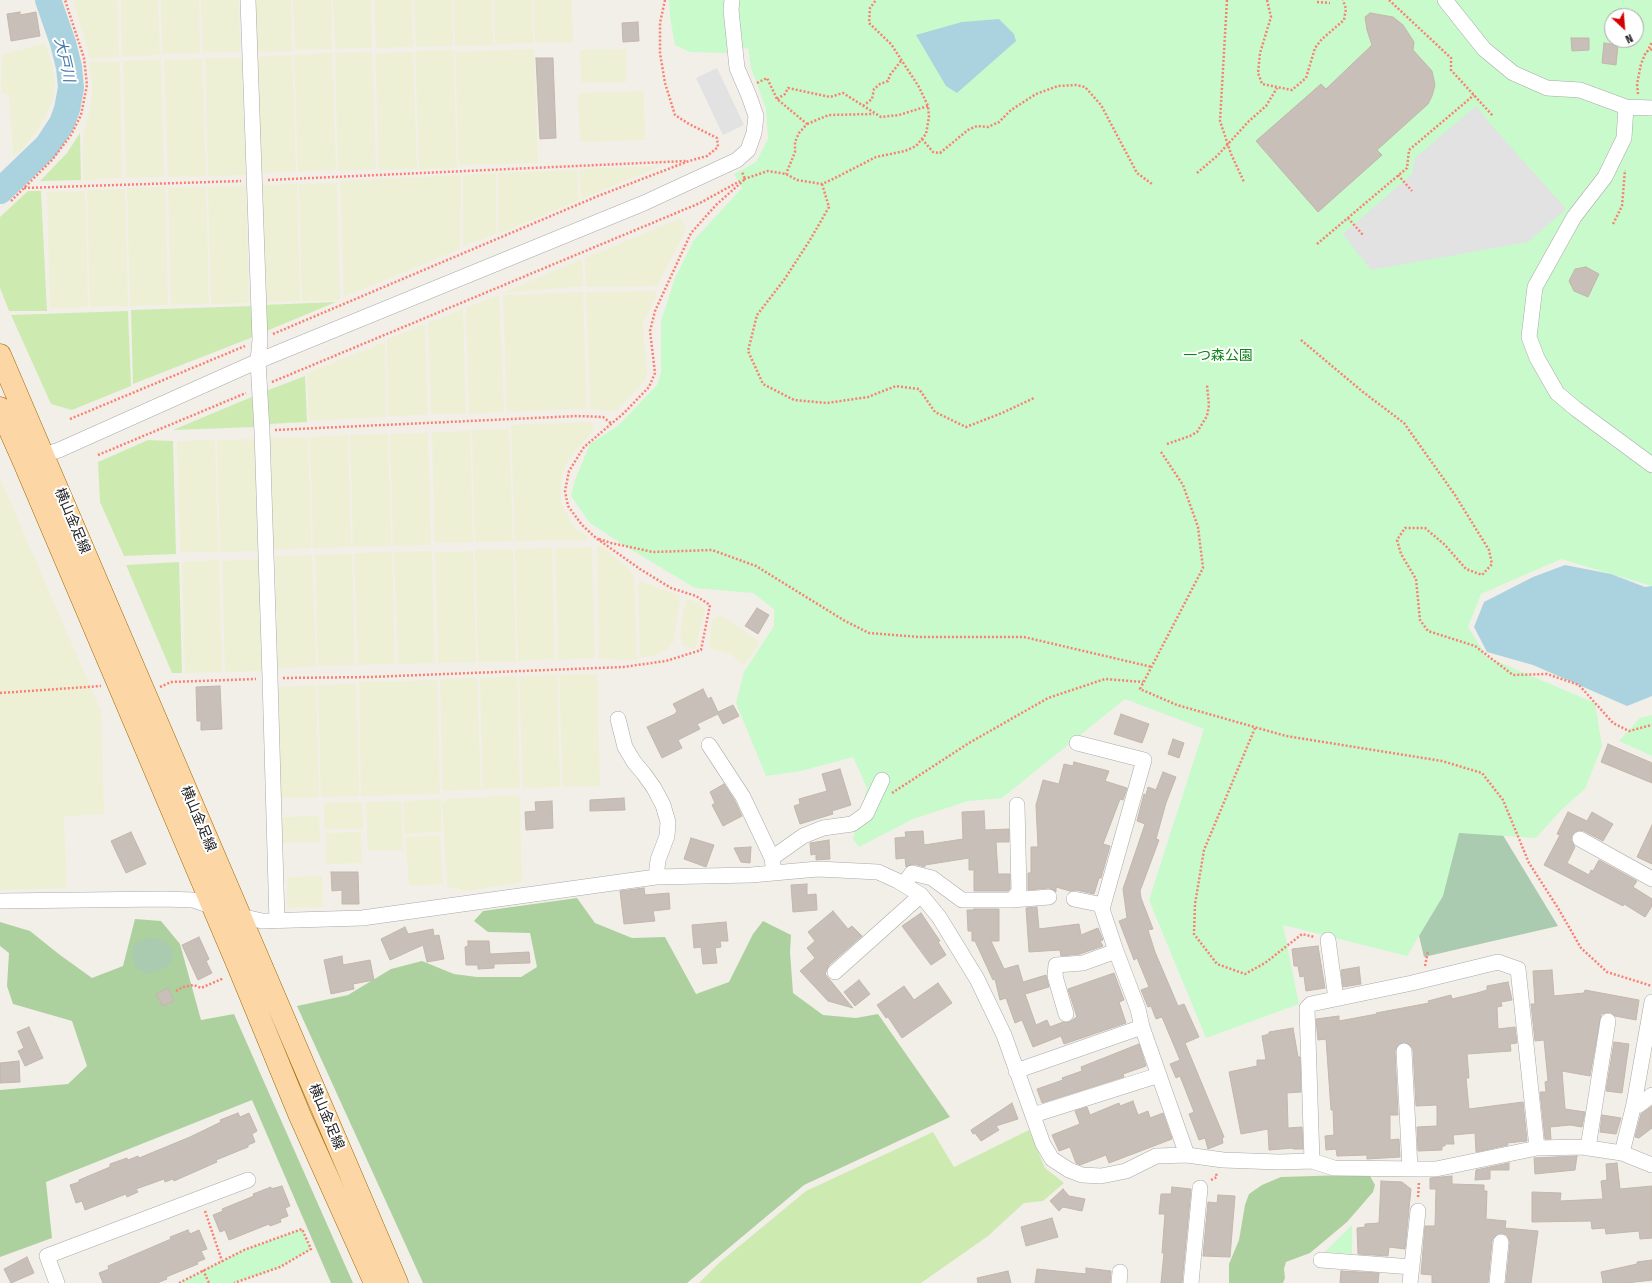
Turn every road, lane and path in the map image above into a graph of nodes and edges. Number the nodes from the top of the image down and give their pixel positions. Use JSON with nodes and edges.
{"nodes":[{"id":1,"x":65,"y":0,"type":"edge"},
{"id":2,"x":248,"y":0,"type":"edge"},
{"id":3,"x":665,"y":0,"type":"edge"},
{"id":4,"x":732,"y":0,"type":"edge"},
{"id":5,"x":876,"y":0,"type":"edge"},
{"id":6,"x":1227,"y":0,"type":"edge"},
{"id":7,"x":1267,"y":0,"type":"edge"},
{"id":8,"x":1343,"y":0,"type":"edge"},
{"id":9,"x":1347,"y":0,"type":"edge"},
{"id":10,"x":1389,"y":0,"type":"edge"},
{"id":11,"x":1445,"y":0,"type":"edge"},
{"id":12,"x":1317,"y":2,"type":"dead end"},
{"id":13,"x":1330,"y":3,"type":"dead end"},
{"id":14,"x":1652,"y":42,"type":"edge"},
{"id":15,"x":1652,"y":49,"type":"edge"},
{"id":16,"x":1646,"y":52,"type":"junction"},
{"id":17,"x":901,"y":61,"type":"junction"},
{"id":18,"x":758,"y":82,"type":"dead end"},
{"id":19,"x":1277,"y":88,"type":"junction"},
{"id":20,"x":1474,"y":95,"type":"junction"},
{"id":21,"x":777,"y":98,"type":"junction"},
{"id":22,"x":863,"y":106,"type":"junction"},
{"id":23,"x":928,"y":106,"type":"junction"},
{"id":24,"x":1639,"y":107,"type":"edge"},
{"id":25,"x":875,"y":114,"type":"junction"},
{"id":26,"x":1493,"y":116,"type":"dead end"},
{"id":27,"x":807,"y":124,"type":"junction"},
{"id":28,"x":1624,"y":138,"type":"junction"},
{"id":29,"x":922,"y":139,"type":"junction"},
{"id":30,"x":1228,"y":144,"type":"junction"},
{"id":31,"x":736,"y":160,"type":"junction"},
{"id":32,"x":689,"y":161,"type":"junction"},
{"id":33,"x":1197,"y":173,"type":"dead end"},
{"id":34,"x":786,"y":174,"type":"junction"},
{"id":35,"x":1398,"y":175,"type":"junction"},
{"id":36,"x":744,"y":178,"type":"junction"},
{"id":37,"x":254,"y":180,"type":"junction"},
{"id":38,"x":1244,"y":182,"type":"dead end"},
{"id":39,"x":822,"y":184,"type":"junction"},
{"id":40,"x":1152,"y":184,"type":"dead end"},
{"id":41,"x":24,"y":188,"type":"junction"},
{"id":42,"x":1412,"y":191,"type":"dead end"},
{"id":43,"x":11,"y":201,"type":"dead end"},
{"id":44,"x":1348,"y":218,"type":"junction"},
{"id":45,"x":1613,"y":224,"type":"dead end"},
{"id":46,"x":1363,"y":234,"type":"dead end"},
{"id":47,"x":1317,"y":244,"type":"dead end"},
{"id":48,"x":260,"y":340,"type":"junction"},
{"id":49,"x":1301,"y":340,"type":"dead end"},
{"id":50,"x":0,"y":355,"type":"edge"},
{"id":51,"x":258,"y":361,"type":"junction"},
{"id":52,"x":1208,"y":385,"type":"dead end"},
{"id":53,"x":259,"y":388,"type":"junction"},
{"id":54,"x":1034,"y":398,"type":"dead end"},
{"id":55,"x":0,"y":408,"type":"edge"},
{"id":56,"x":70,"y":419,"type":"dead end"},
{"id":57,"x":612,"y":424,"type":"junction"},
{"id":58,"x":262,"y":431,"type":"junction"},
{"id":59,"x":1167,"y":444,"type":"dead end"},
{"id":60,"x":1161,"y":452,"type":"dead end"},
{"id":61,"x":98,"y":455,"type":"dead end"},
{"id":62,"x":34,"y":459,"type":"junction"},
{"id":63,"x":1652,"y":465,"type":"edge"},
{"id":64,"x":596,"y":538,"type":"junction"},
{"id":65,"x":1152,"y":667,"type":"junction"},
{"id":66,"x":270,"y":678,"type":"junction"},
{"id":67,"x":1143,"y":682,"type":"junction"},
{"id":68,"x":618,"y":719,"type":"dead end"},
{"id":69,"x":1652,"y":725,"type":"edge"},
{"id":70,"x":1256,"y":728,"type":"junction"},
{"id":71,"x":1077,"y":743,"type":"dead end"},
{"id":72,"x":709,"y":745,"type":"dead end"},
{"id":73,"x":882,"y":780,"type":"dead end"},
{"id":74,"x":1017,"y":805,"type":"dead end"},
{"id":75,"x":869,"y":808,"type":"junction"},
{"id":76,"x":1580,"y":839,"type":"dead end"},
{"id":77,"x":773,"y":865,"type":"junction"},
{"id":78,"x":656,"y":877,"type":"junction"},
{"id":79,"x":1652,"y":879,"type":"edge"},
{"id":80,"x":904,"y":884,"type":"junction"},
{"id":81,"x":921,"y":894,"type":"junction"},
{"id":82,"x":1049,"y":897,"type":"dead end"},
{"id":83,"x":1074,"y":899,"type":"dead end"},
{"id":84,"x":1012,"y":900,"type":"junction"},
{"id":85,"x":0,"y":901,"type":"edge"},
{"id":86,"x":1103,"y":905,"type":"junction"},
{"id":87,"x":212,"y":906,"type":"junction"},
{"id":88,"x":240,"y":916,"type":"junction"},
{"id":89,"x":277,"y":921,"type":"junction"},
{"id":90,"x":1328,"y":940,"type":"joint"},
{"id":91,"x":1116,"y":952,"type":"junction"},
{"id":92,"x":835,"y":972,"type":"dead end"},
{"id":93,"x":228,"y":976,"type":"dead end"},
{"id":94,"x":1652,"y":986,"type":"edge"},
{"id":95,"x":176,"y":991,"type":"dead end"},
{"id":96,"x":1336,"y":999,"type":"junction"},
{"id":97,"x":1652,"y":1002,"type":"edge"},
{"id":98,"x":1066,"y":1014,"type":"dead end"},
{"id":99,"x":1608,"y":1021,"type":"dead end"},
{"id":100,"x":1142,"y":1027,"type":"junction"},
{"id":101,"x":1404,"y":1051,"type":"dead end"},
{"id":102,"x":1016,"y":1071,"type":"junction"},
{"id":103,"x":1158,"y":1075,"type":"junction"},
{"id":104,"x":1652,"y":1095,"type":"edge"},
{"id":105,"x":1634,"y":1104,"type":"junction"},
{"id":106,"x":1033,"y":1115,"type":"junction"},
{"id":107,"x":1537,"y":1148,"type":"junction"},
{"id":108,"x":1588,"y":1148,"type":"junction"},
{"id":109,"x":1622,"y":1153,"type":"junction"},
{"id":110,"x":1187,"y":1155,"type":"junction"},
{"id":111,"x":1312,"y":1161,"type":"junction"},
{"id":112,"x":1652,"y":1164,"type":"edge"},
{"id":113,"x":1415,"y":1169,"type":"junction"},
{"id":114,"x":1223,"y":1177,"type":"dead end"},
{"id":115,"x":1217,"y":1178,"type":"dead end"},
{"id":116,"x":248,"y":1180,"type":"dead end"},
{"id":117,"x":1200,"y":1188,"type":"dead end"},
{"id":118,"x":205,"y":1211,"type":"dead end"},
{"id":119,"x":1418,"y":1211,"type":"joint"},
{"id":120,"x":1501,"y":1242,"type":"dead end"},
{"id":121,"x":1321,"y":1260,"type":"dead end"},
{"id":122,"x":222,"y":1261,"type":"junction"},
{"id":123,"x":1412,"y":1267,"type":"junction"},
{"id":124,"x":203,"y":1270,"type":"junction"},
{"id":125,"x":57,"y":1283,"type":"edge"},
{"id":126,"x":179,"y":1283,"type":"edge"},
{"id":127,"x":209,"y":1283,"type":"edge"},
{"id":128,"x":234,"y":1283,"type":"edge"},
{"id":129,"x":375,"y":1283,"type":"edge"},
{"id":130,"x":397,"y":1283,"type":"edge"},
{"id":131,"x":1191,"y":1283,"type":"edge"},
{"id":132,"x":1410,"y":1283,"type":"edge"},
{"id":133,"x":1498,"y":1283,"type":"edge"}],
"edges":[{"from":1,"to":41,"type":"path"},
{"from":2,"to":37,"type":"street"},
{"from":3,"to":32,"type":"path"},
{"from":4,"to":31,"type":"street"},
{"from":5,"to":17,"type":"path"},
{"from":6,"to":30,"type":"path"},
{"from":7,"to":19,"type":"path"},
{"from":8,"to":9,"type":"path"},
{"from":8,"to":19,"type":"path"},
{"from":10,"to":20,"type":"path"},
{"from":11,"to":24,"type":"street"},
{"from":12,"to":13,"type":"path"},
{"from":14,"to":16,"type":"path"},
{"from":15,"to":16,"type":"path"},
{"from":16,"to":24,"type":"path"},
{"from":17,"to":22,"type":"path"},
{"from":17,"to":23,"type":"path"},
{"from":18,"to":21,"type":"path"},
{"from":19,"to":30,"type":"path"},
{"from":20,"to":26,"type":"path"},
{"from":20,"to":35,"type":"path"},
{"from":21,"to":22,"type":"path"},
{"from":21,"to":27,"type":"path"},
{"from":22,"to":25,"type":"path"},
{"from":23,"to":25,"type":"path"},
{"from":23,"to":29,"type":"path"},
{"from":24,"to":28,"type":"street"},
{"from":25,"to":27,"type":"path"},
{"from":27,"to":34,"type":"path"},
{"from":28,"to":45,"type":"path"},
{"from":28,"to":63,"type":"street"},
{"from":29,"to":39,"type":"path"},
{"from":29,"to":40,"type":"path"},
{"from":30,"to":33,"type":"path"},
{"from":30,"to":38,"type":"path"},
{"from":31,"to":36,"type":"path"},
{"from":31,"to":51,"type":"street"},
{"from":32,"to":37,"type":"path"},
{"from":32,"to":48,"type":"path"},
{"from":34,"to":36,"type":"path"},
{"from":34,"to":39,"type":"path"},
{"from":35,"to":42,"type":"path"},
{"from":35,"to":44,"type":"path"},
{"from":36,"to":53,"type":"path"},
{"from":36,"to":57,"type":"path"},
{"from":37,"to":41,"type":"path"},
{"from":37,"to":48,"type":"street"},
{"from":39,"to":54,"type":"path"},
{"from":41,"to":43,"type":"path"},
{"from":44,"to":46,"type":"path"},
{"from":44,"to":47,"type":"path"},
{"from":48,"to":51,"type":"street"},
{"from":48,"to":56,"type":"path"},
{"from":49,"to":69,"type":"path"},
{"from":50,"to":62,"type":"main road","name":"横山金足線"},
{"from":51,"to":53,"type":"street"},
{"from":51,"to":62,"type":"street"},
{"from":52,"to":59,"type":"path"},
{"from":53,"to":58,"type":"street"},
{"from":53,"to":61,"type":"path"},
{"from":55,"to":62,"type":"main road","name":"横山金足線"},
{"from":57,"to":58,"type":"path"},
{"from":57,"to":64,"type":"path"},
{"from":58,"to":66,"type":"street"},
{"from":60,"to":65,"type":"path"},
{"from":62,"to":87,"type":"main road","name":"横山金足線"},
{"from":62,"to":88,"type":"main road","name":"横山金足線"},
{"from":64,"to":65,"type":"path"},
{"from":64,"to":66,"type":"path"},
{"from":65,"to":67,"type":"path"},
{"from":66,"to":89,"type":"street"},
{"from":67,"to":70,"type":"path"},
{"from":67,"to":75,"type":"path"},
{"from":68,"to":78,"type":"street"},
{"from":70,"to":90,"type":"path"},
{"from":70,"to":94,"type":"path"},
{"from":71,"to":86,"type":"street"},
{"from":72,"to":77,"type":"street"},
{"from":73,"to":75,"type":"street"},
{"from":74,"to":84,"type":"street"},
{"from":75,"to":77,"type":"street"},
{"from":76,"to":79,"type":"street"},
{"from":77,"to":78,"type":"street"},
{"from":77,"to":80,"type":"street"},
{"from":78,"to":89,"type":"street"},
{"from":80,"to":81,"type":"street"},
{"from":80,"to":84,"type":"street"},
{"from":81,"to":92,"type":"street"},
{"from":81,"to":102,"type":"street"},
{"from":82,"to":84,"type":"street"},
{"from":83,"to":86,"type":"street"},
{"from":85,"to":87,"type":"street"},
{"from":86,"to":91,"type":"street"},
{"from":87,"to":88,"type":"street"},
{"from":87,"to":129,"type":"main road","name":"横山金足線"},
{"from":88,"to":89,"type":"street"},
{"from":88,"to":130,"type":"main road","name":"横山金足線"},
{"from":90,"to":96,"type":"street"},
{"from":91,"to":98,"type":"street"},
{"from":91,"to":100,"type":"street"},
{"from":93,"to":95,"type":"path"},
{"from":96,"to":107,"type":"street"},
{"from":96,"to":111,"type":"street"},
{"from":97,"to":105,"type":"street"},
{"from":99,"to":108,"type":"street"},
{"from":100,"to":102,"type":"street"},
{"from":100,"to":103,"type":"street"},
{"from":101,"to":113,"type":"street"},
{"from":102,"to":106,"type":"street"},
{"from":103,"to":106,"type":"street"},
{"from":103,"to":110,"type":"street"},
{"from":104,"to":105,"type":"street"},
{"from":105,"to":109,"type":"street"},
{"from":106,"to":110,"type":"street"},
{"from":107,"to":108,"type":"street"},
{"from":107,"to":113,"type":"street"},
{"from":108,"to":109,"type":"street"},
{"from":109,"to":112,"type":"street"},
{"from":110,"to":111,"type":"street"},
{"from":111,"to":113,"type":"street"},
{"from":113,"to":119,"type":"path"},
{"from":114,"to":115,"type":"path"},
{"from":116,"to":125,"type":"street"},
{"from":117,"to":131,"type":"street"},
{"from":118,"to":122,"type":"path"},
{"from":119,"to":123,"type":"street"},
{"from":120,"to":133,"type":"street"},
{"from":121,"to":123,"type":"street"},
{"from":122,"to":124,"type":"path"},
{"from":122,"to":128,"type":"path"},
{"from":123,"to":132,"type":"street"},
{"from":124,"to":126,"type":"path"},
{"from":124,"to":127,"type":"path"}]}
